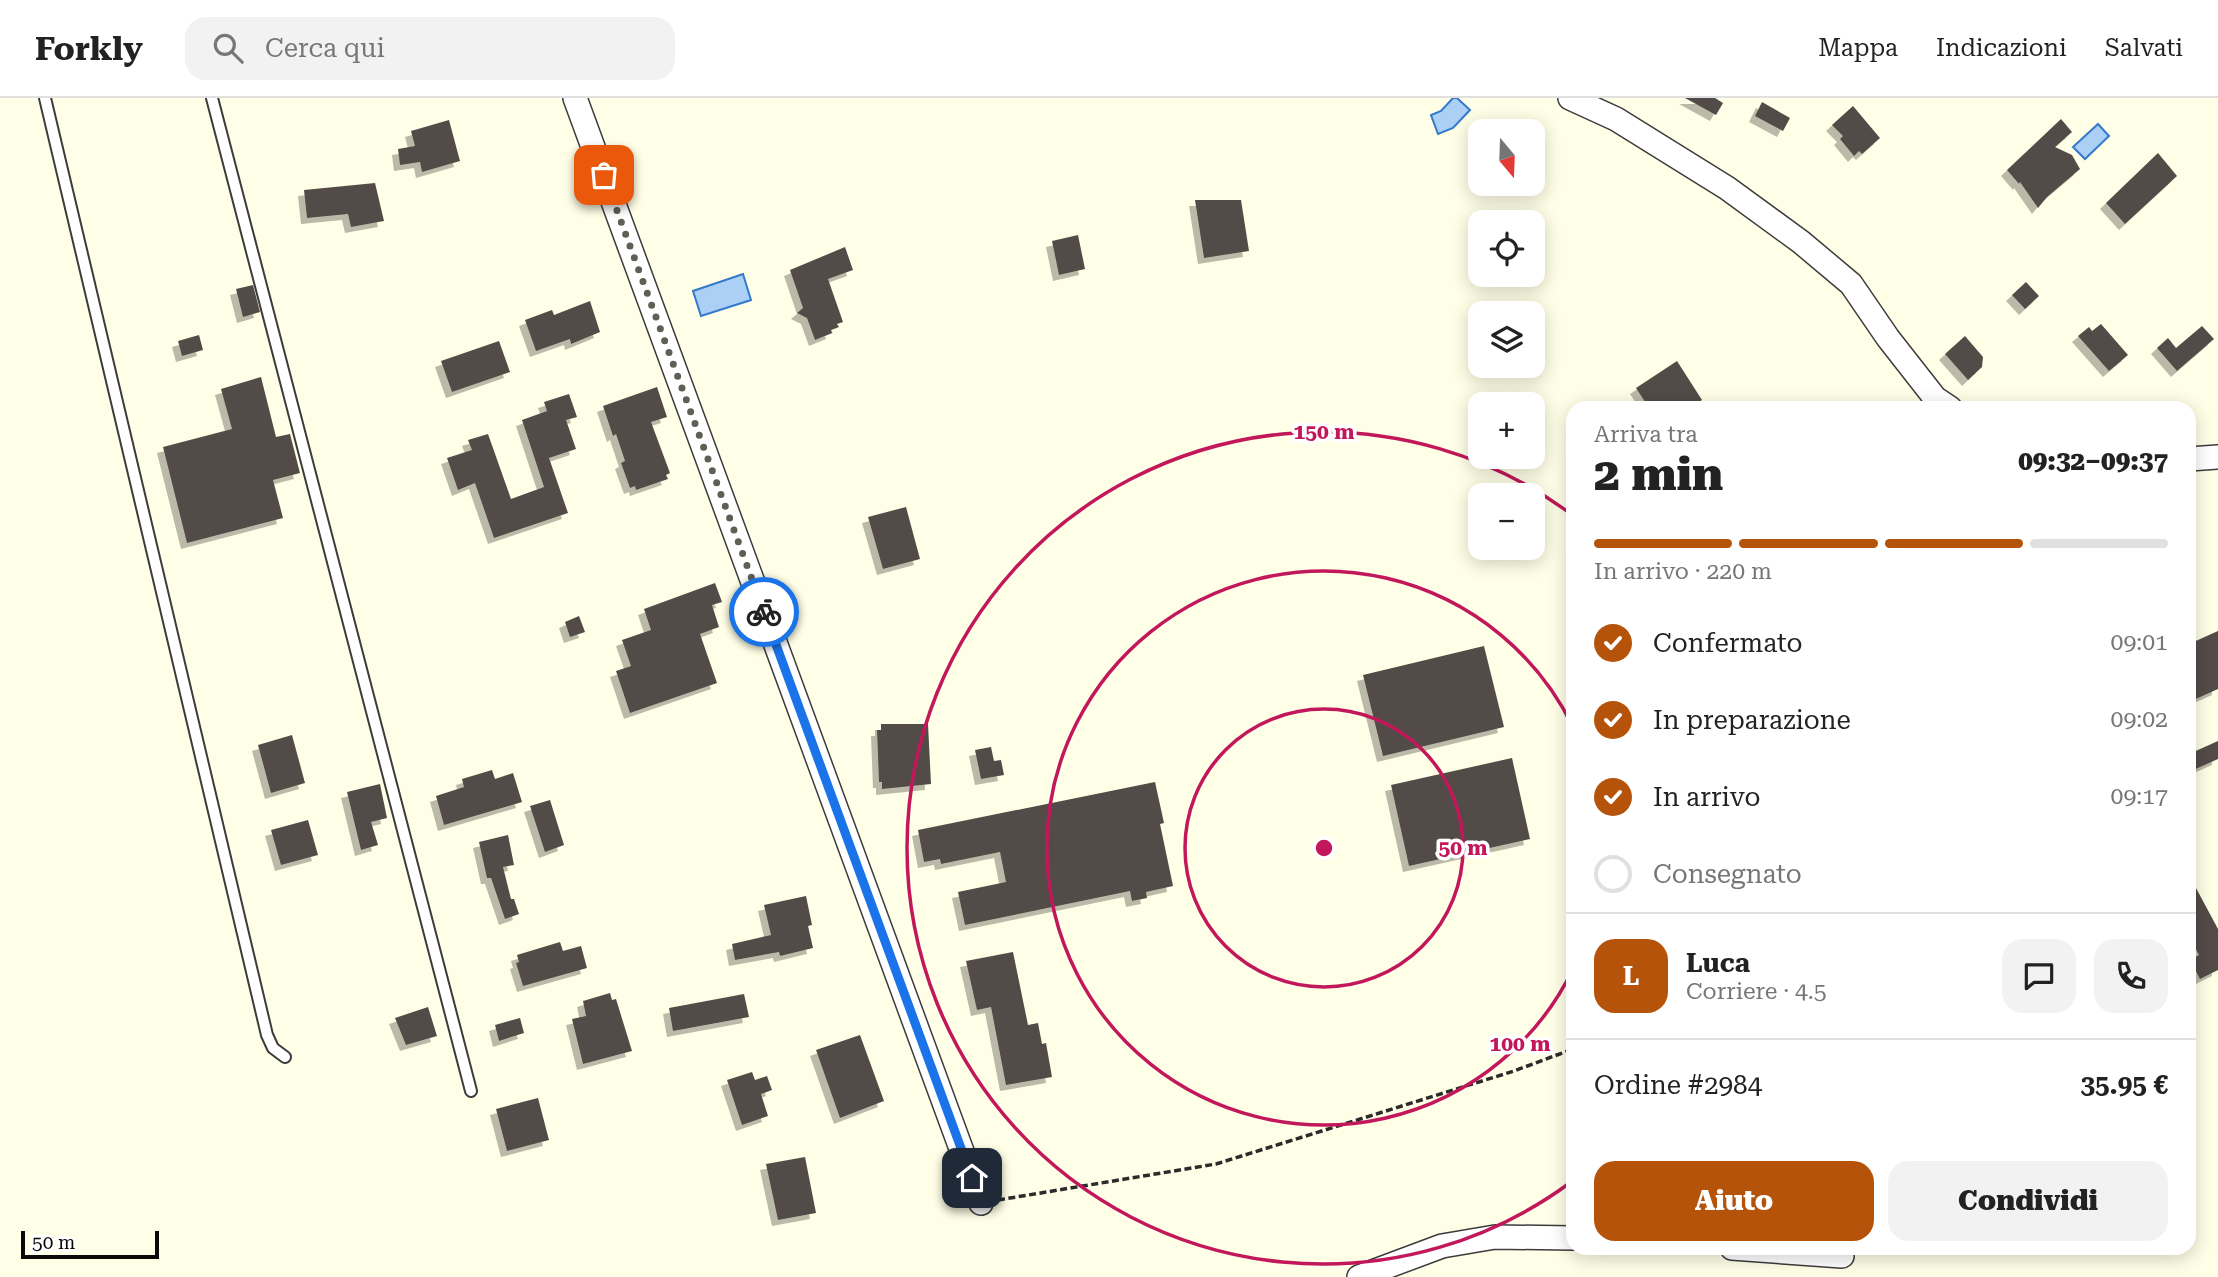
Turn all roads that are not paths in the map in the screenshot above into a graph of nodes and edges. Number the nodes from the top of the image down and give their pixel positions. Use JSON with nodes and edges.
{"nodes":[{"id":1,"x":45,"y":98,"type":"edge"},
{"id":2,"x":212,"y":98,"type":"edge"},
{"id":3,"x":575,"y":98,"type":"edge"},
{"id":4,"x":1570,"y":98,"type":"edge"},
{"id":5,"x":1940,"y":401,"type":"edge"},
{"id":6,"x":2218,"y":457,"type":"edge"},
{"id":7,"x":2196,"y":459,"type":"edge"},
{"id":8,"x":285,"y":1057,"type":"dead end"},
{"id":9,"x":471,"y":1091,"type":"dead end"},
{"id":10,"x":981,"y":1203,"type":"road end"},
{"id":11,"x":1566,"y":1238,"type":"edge"},
{"id":12,"x":1828,"y":1255,"type":"edge"},
{"id":13,"x":1842,"y":1256,"type":"dead end"},
{"id":14,"x":1359,"y":1277,"type":"edge"}],
"edges":[{"from":1,"to":8,"type":"lane"},
{"from":2,"to":9,"type":"lane"},
{"from":3,"to":10,"type":"street"},
{"from":4,"to":5,"type":"street"},
{"from":6,"to":7,"type":"street"},
{"from":11,"to":14,"type":"street"},
{"from":12,"to":13,"type":"street"}]}
